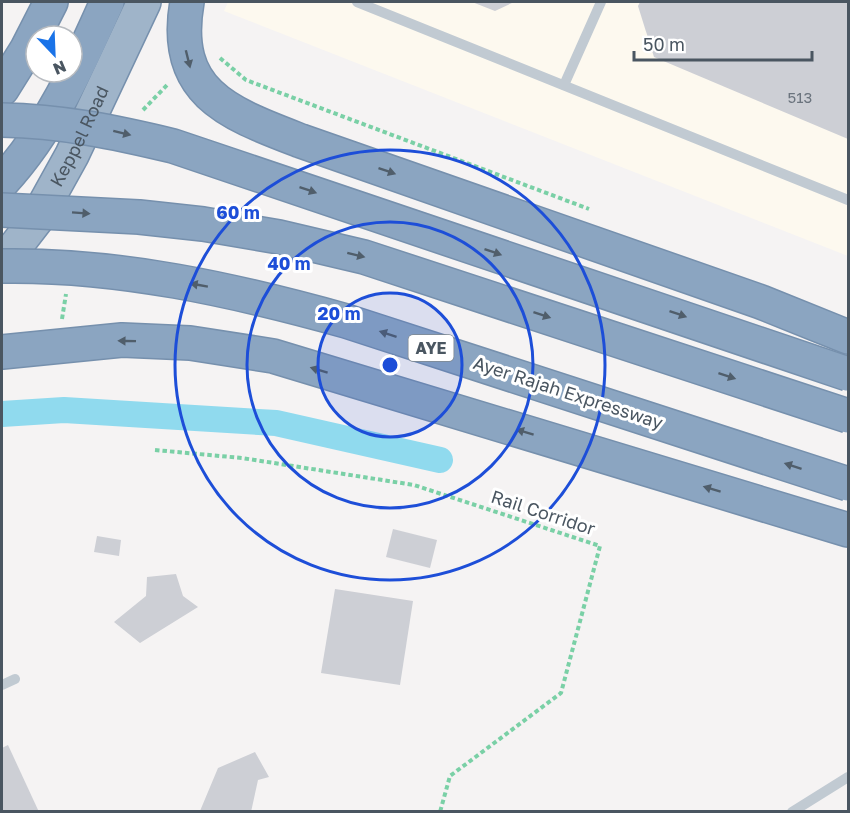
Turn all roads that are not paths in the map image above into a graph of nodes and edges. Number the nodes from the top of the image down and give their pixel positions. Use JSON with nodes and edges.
{"nodes":[{"id":1,"x":51,"y":2,"type":"edge"},
{"id":2,"x":107,"y":2,"type":"edge"},
{"id":3,"x":144,"y":2,"type":"edge"},
{"id":4,"x":187,"y":2,"type":"edge"},
{"id":5,"x":357,"y":2,"type":"edge"},
{"id":6,"x":601,"y":2,"type":"edge"},
{"id":7,"x":564,"y":85,"type":"junction"},
{"id":8,"x":2,"y":89,"type":"edge"},
{"id":9,"x":2,"y":120,"type":"edge"},
{"id":10,"x":2,"y":182,"type":"edge"},
{"id":11,"x":849,"y":200,"type":"edge"},
{"id":12,"x":2,"y":210,"type":"edge"},
{"id":13,"x":2,"y":265,"type":"edge"},
{"id":14,"x":849,"y":337,"type":"edge"},
{"id":15,"x":2,"y":352,"type":"edge"},
{"id":16,"x":849,"y":374,"type":"edge"},
{"id":17,"x":849,"y":416,"type":"edge"},
{"id":18,"x":849,"y":484,"type":"edge"},
{"id":19,"x":849,"y":530,"type":"edge"},
{"id":20,"x":15,"y":680,"type":"dead end"},
{"id":21,"x":2,"y":685,"type":"edge"},
{"id":22,"x":849,"y":777,"type":"edge"},
{"id":23,"x":792,"y":812,"type":"edge"}],
"edges":[{"from":1,"to":8,"type":"highway"},
{"from":2,"to":10,"type":"highway"},
{"from":3,"to":13,"type":"highway","name":"Keppel Road"},
{"from":4,"to":14,"type":"highway","one_way":true},
{"from":5,"to":7,"type":"lane"},
{"from":6,"to":7,"type":"lane"},
{"from":7,"to":11,"type":"lane"},
{"from":9,"to":16,"type":"highway","one_way":true,"bridge":true},
{"from":12,"to":17,"type":"highway","one_way":true,"bridge":true},
{"from":18,"to":13,"type":"highway","name":"Ayer Rajah Expressway","number":"AYE","one_way":true,"bridge":true},
{"from":19,"to":15,"type":"highway","one_way":true},
{"from":20,"to":21,"type":"lane"},
{"from":22,"to":23,"type":"lane"}]}
